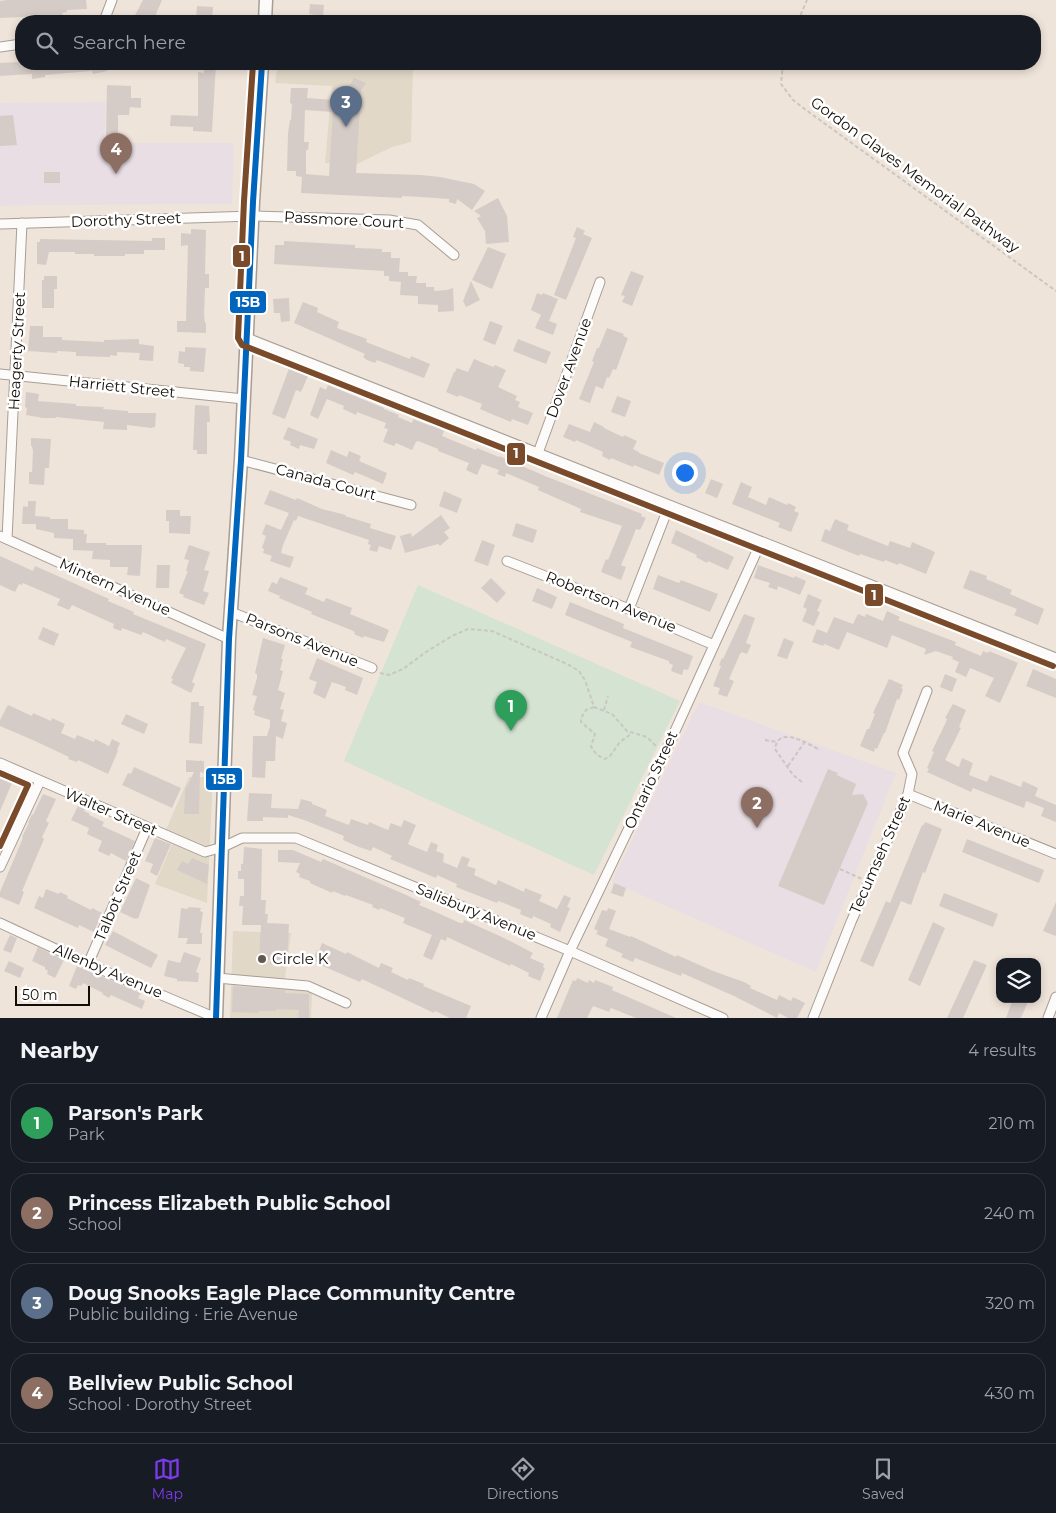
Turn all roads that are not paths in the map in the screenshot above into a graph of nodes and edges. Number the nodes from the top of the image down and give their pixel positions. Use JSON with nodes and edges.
{"nodes":[{"id":1,"x":112,"y":0,"type":"edge"},
{"id":2,"x":266,"y":0,"type":"edge"},
{"id":3,"x":106,"y":15,"type":"edge"},
{"id":4,"x":265,"y":15,"type":"edge"},
{"id":5,"x":15,"y":45,"type":"edge"},
{"id":6,"x":0,"y":47,"type":"edge"},
{"id":7,"x":262,"y":70,"type":"edge"},
{"id":8,"x":253,"y":216,"type":"junction"},
{"id":9,"x":22,"y":223,"type":"junction"},
{"id":10,"x":0,"y":224,"type":"edge"},
{"id":11,"x":454,"y":255,"type":"dead end"},
{"id":12,"x":600,"y":282,"type":"dead end"},
{"id":13,"x":247,"y":338,"type":"junction"},
{"id":14,"x":0,"y":374,"type":"edge"},
{"id":15,"x":16,"y":376,"type":"junction"},
{"id":16,"x":244,"y":399,"type":"junction"},
{"id":17,"x":538,"y":453,"type":"junction"},
{"id":18,"x":241,"y":460,"type":"junction"},
{"id":19,"x":411,"y":504,"type":"dead end"},
{"id":20,"x":669,"y":506,"type":"junction"},
{"id":21,"x":3,"y":538,"type":"edge"},
{"id":22,"x":761,"y":542,"type":"junction"},
{"id":23,"x":506,"y":561,"type":"dead end"},
{"id":24,"x":629,"y":609,"type":"junction"},
{"id":25,"x":231,"y":612,"type":"junction"},
{"id":26,"x":229,"y":639,"type":"junction"},
{"id":27,"x":714,"y":645,"type":"junction"},
{"id":28,"x":1056,"y":658,"type":"edge"},
{"id":29,"x":372,"y":668,"type":"road end"},
{"id":30,"x":927,"y":691,"type":"dead end"},
{"id":31,"x":0,"y":763,"type":"edge"},
{"id":32,"x":40,"y":781,"type":"junction"},
{"id":33,"x":908,"y":794,"type":"junction"},
{"id":34,"x":147,"y":828,"type":"junction"},
{"id":35,"x":222,"y":847,"type":"junction"},
{"id":36,"x":1056,"y":854,"type":"edge"},
{"id":37,"x":0,"y":868,"type":"edge"},
{"id":38,"x":0,"y":924,"type":"edge"},
{"id":39,"x":570,"y":951,"type":"junction"},
{"id":40,"x":88,"y":964,"type":"junction"},
{"id":41,"x":217,"y":978,"type":"junction"},
{"id":42,"x":1056,"y":998,"type":"edge"},
{"id":43,"x":346,"y":1003,"type":"dead end"},
{"id":44,"x":1051,"y":1016,"type":"edge"},
{"id":45,"x":216,"y":1018,"type":"edge"},
{"id":46,"x":541,"y":1018,"type":"edge"},
{"id":47,"x":723,"y":1018,"type":"edge"},
{"id":48,"x":813,"y":1018,"type":"edge"}],
"edges":[{"from":1,"to":3,"type":"street"},
{"from":2,"to":4,"type":"main road"},
{"from":5,"to":6,"type":"street"},
{"from":7,"to":8,"type":"main road"},
{"from":8,"to":9,"type":"street","name":"Dorothy Street"},
{"from":8,"to":11,"type":"street","name":"Passmore Court"},
{"from":8,"to":13,"type":"main road"},
{"from":9,"to":10,"type":"street","name":"Dorothy Street"},
{"from":9,"to":15,"type":"street","name":"Heagerty Street"},
{"from":12,"to":17,"type":"street","name":"Dover Avenue"},
{"from":13,"to":16,"type":"main road"},
{"from":13,"to":17,"type":"street"},
{"from":14,"to":15,"type":"street","name":"Harriett Street"},
{"from":15,"to":16,"type":"street","name":"Harriett Street"},
{"from":15,"to":21,"type":"street","name":"Heagerty Street"},
{"from":16,"to":18,"type":"main road"},
{"from":17,"to":20,"type":"street"},
{"from":18,"to":19,"type":"street","name":"Canada Court"},
{"from":18,"to":25,"type":"main road"},
{"from":20,"to":22,"type":"street"},
{"from":20,"to":24,"type":"street"},
{"from":21,"to":26,"type":"street","name":"Mintern Avenue"},
{"from":22,"to":27,"type":"street","name":"Ontario Street"},
{"from":22,"to":28,"type":"street"},
{"from":23,"to":24,"type":"street","name":"Robertson Avenue"},
{"from":24,"to":27,"type":"street","name":"Robertson Avenue"},
{"from":25,"to":26,"type":"main road"},
{"from":25,"to":29,"type":"street","name":"Parsons Avenue"},
{"from":26,"to":35,"type":"main road"},
{"from":27,"to":39,"type":"street","name":"Ontario Street"},
{"from":30,"to":33,"type":"street","name":"Tecumseh Street"},
{"from":31,"to":32,"type":"street","name":"Walter Street"},
{"from":32,"to":34,"type":"street","name":"Walter Street"},
{"from":32,"to":37,"type":"street"},
{"from":33,"to":36,"type":"street","name":"Marie Avenue"},
{"from":33,"to":48,"type":"street","name":"Tecumseh Street"},
{"from":34,"to":35,"type":"street","name":"Walter Street"},
{"from":34,"to":40,"type":"street","name":"Talbot Street"},
{"from":35,"to":39,"type":"street","name":"Salisbury Avenue"},
{"from":35,"to":41,"type":"main road"},
{"from":38,"to":40,"type":"street","name":"Allenby Avenue"},
{"from":39,"to":46,"type":"street","name":"Ontario Street"},
{"from":39,"to":47,"type":"street","name":"Salisbury Avenue"},
{"from":40,"to":45,"type":"street","name":"Allenby Avenue"},
{"from":41,"to":43,"type":"street"},
{"from":41,"to":45,"type":"main road"},
{"from":42,"to":44,"type":"street"}]}
